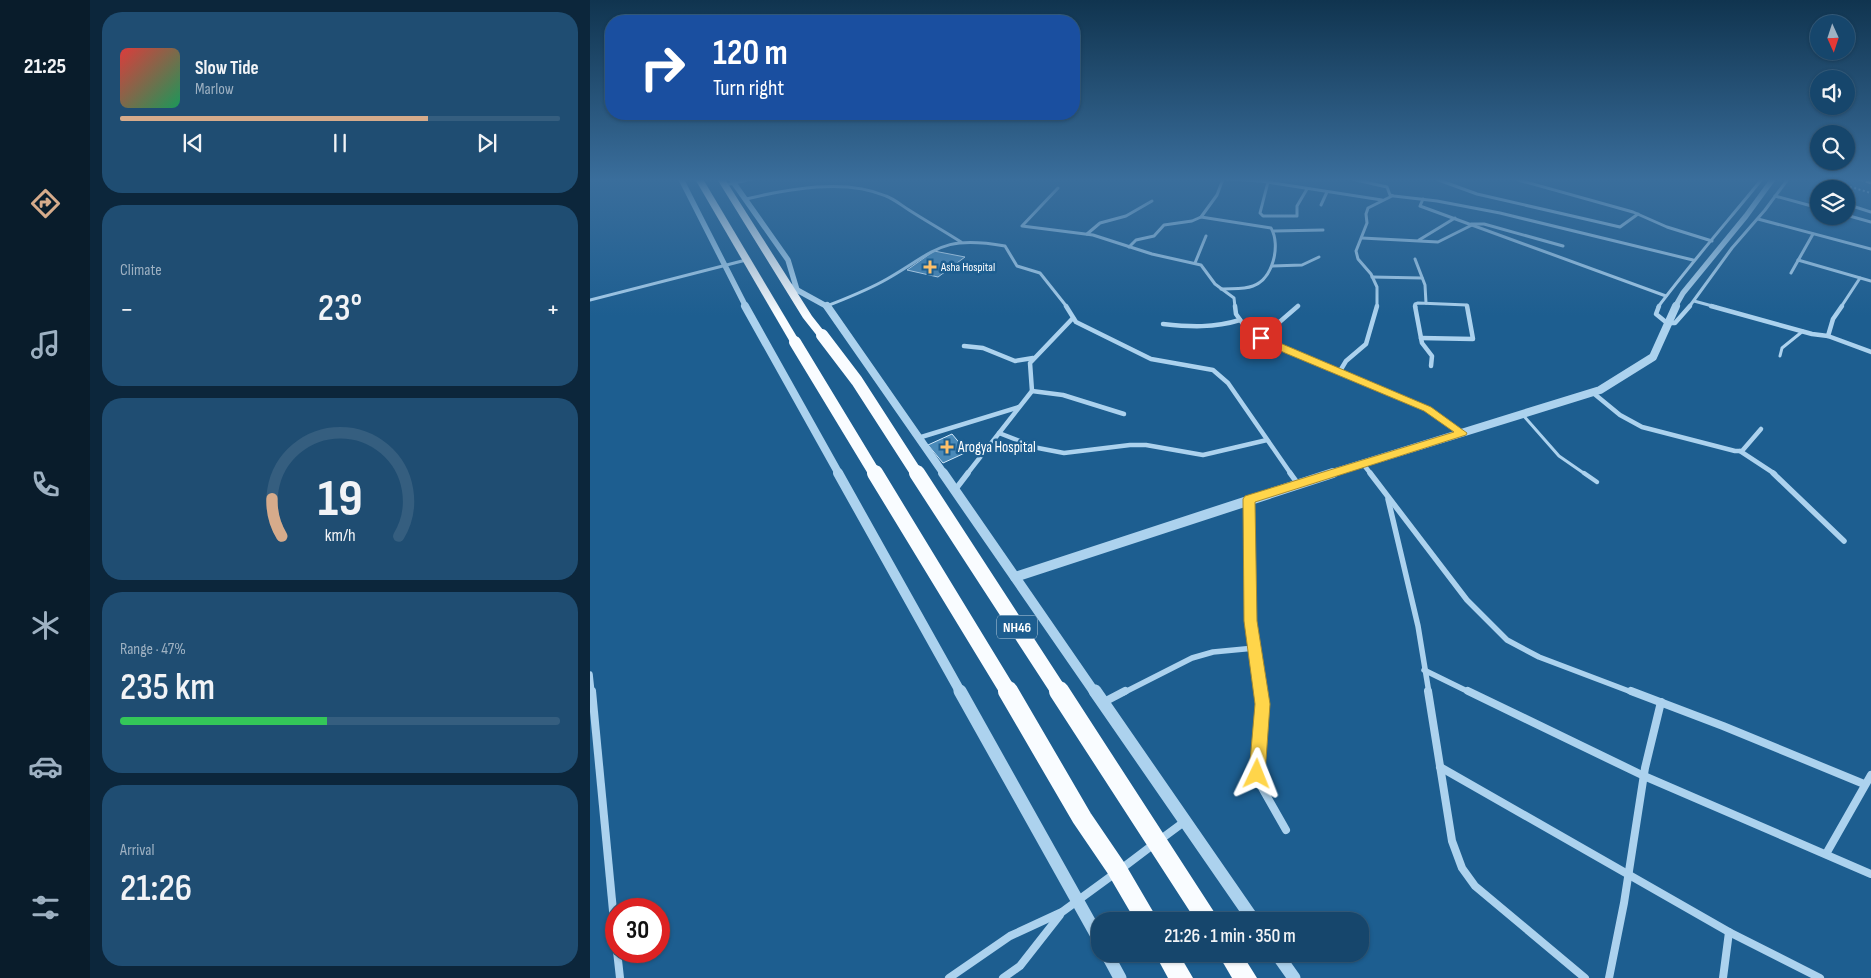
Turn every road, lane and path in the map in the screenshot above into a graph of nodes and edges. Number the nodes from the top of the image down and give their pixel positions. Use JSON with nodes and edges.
{"nodes":[{"id":1,"x":704,"y":225,"type":"edge"},
{"id":2,"x":725,"y":225,"type":"edge"},
{"id":3,"x":753,"y":225,"type":"edge"},
{"id":4,"x":764,"y":225,"type":"edge"},
{"id":5,"x":932,"y":225,"type":"edge"},
{"id":6,"x":1023,"y":225,"type":"edge"},
{"id":7,"x":1098,"y":225,"type":"edge"},
{"id":8,"x":1167,"y":225,"type":"edge"},
{"id":9,"x":1250,"y":225,"type":"edge"},
{"id":10,"x":1366,"y":225,"type":"edge"},
{"id":11,"x":1444,"y":225,"type":"edge"},
{"id":12,"x":1470,"y":225,"type":"edge"},
{"id":13,"x":1473,"y":225,"type":"edge"},
{"id":14,"x":1486,"y":225,"type":"edge"},
{"id":15,"x":1550,"y":225,"type":"edge"},
{"id":16,"x":1610,"y":225,"type":"edge"},
{"id":17,"x":1623,"y":225,"type":"edge"},
{"id":18,"x":1661,"y":225,"type":"edge"},
{"id":19,"x":1725,"y":225,"type":"edge"},
{"id":20,"x":1738,"y":225,"type":"edge"},
{"id":21,"x":1752,"y":225,"type":"edge"},
{"id":22,"x":1781,"y":225,"type":"edge"},
{"id":23,"x":1323,"y":230,"type":"dead end"},
{"id":24,"x":1274,"y":231,"type":"junction"},
{"id":25,"x":1087,"y":234,"type":"junction"},
{"id":26,"x":1813,"y":234,"type":"junction"},
{"id":27,"x":1206,"y":236,"type":"dead end"},
{"id":28,"x":1362,"y":238,"type":"junction"},
{"id":29,"x":1419,"y":240,"type":"junction"},
{"id":30,"x":1712,"y":241,"type":"junction"},
{"id":31,"x":961,"y":243,"type":"junction"},
{"id":32,"x":1563,"y":246,"type":"dead end"},
{"id":33,"x":1129,"y":247,"type":"junction"},
{"id":34,"x":1871,"y":249,"type":"edge"},
{"id":35,"x":1319,"y":258,"type":"dead end"},
{"id":36,"x":1415,"y":259,"type":"dead end"},
{"id":37,"x":746,"y":260,"type":"junction"},
{"id":38,"x":1693,"y":260,"type":"junction"},
{"id":39,"x":1798,"y":260,"type":"junction"},
{"id":40,"x":1195,"y":264,"type":"junction"},
{"id":41,"x":725,"y":265,"type":"junction"},
{"id":42,"x":1272,"y":266,"type":"junction"},
{"id":43,"x":1791,"y":273,"type":"dead end"},
{"id":44,"x":1372,"y":277,"type":"junction"},
{"id":45,"x":1422,"y":278,"type":"junction"},
{"id":46,"x":1860,"y":278,"type":"junction"},
{"id":47,"x":1871,"y":281,"type":"edge"},
{"id":48,"x":788,"y":285,"type":"junction"},
{"id":49,"x":1221,"y":289,"type":"junction"},
{"id":50,"x":797,"y":290,"type":"junction"},
{"id":51,"x":1666,"y":296,"type":"junction"},
{"id":52,"x":590,"y":300,"type":"edge"},
{"id":53,"x":1694,"y":300,"type":"junction"},
{"id":54,"x":1426,"y":303,"type":"junction"},
{"id":55,"x":827,"y":306,"type":"junction"},
{"id":56,"x":1298,"y":306,"type":"dead end"},
{"id":57,"x":1073,"y":318,"type":"junction"},
{"id":58,"x":1669,"y":319,"type":"junction"},
{"id":59,"x":1240,"y":320,"type":"junction"},
{"id":60,"x":1163,"y":324,"type":"dead end"},
{"id":61,"x":1803,"y":331,"type":"junction"},
{"id":62,"x":1828,"y":336,"type":"junction"},
{"id":63,"x":1261,"y":338,"type":"junction"},
{"id":64,"x":1421,"y":338,"type":"junction"},
{"id":65,"x":964,"y":346,"type":"dead end"},
{"id":66,"x":1871,"y":352,"type":"edge"},
{"id":67,"x":1780,"y":356,"type":"dead end"},
{"id":68,"x":1033,"y":358,"type":"junction"},
{"id":69,"x":1430,"y":366,"type":"dead end"},
{"id":70,"x":1340,"y":371,"type":"junction"},
{"id":71,"x":1032,"y":391,"type":"junction"},
{"id":72,"x":1592,"y":392,"type":"junction"},
{"id":73,"x":1019,"y":406,"type":"junction"},
{"id":74,"x":1124,"y":414,"type":"dead end"},
{"id":75,"x":1522,"y":414,"type":"junction"},
{"id":76,"x":1761,"y":429,"type":"dead end"},
{"id":77,"x":999,"y":432,"type":"junction"},
{"id":78,"x":1462,"y":433,"type":"junction"},
{"id":79,"x":918,"y":438,"type":"junction"},
{"id":80,"x":1267,"y":440,"type":"junction"},
{"id":81,"x":1740,"y":452,"type":"junction"},
{"id":82,"x":1363,"y":464,"type":"junction"},
{"id":83,"x":1597,"y":482,"type":"dead end"},
{"id":84,"x":1298,"y":484,"type":"junction"},
{"id":85,"x":955,"y":490,"type":"junction"},
{"id":86,"x":1388,"y":496,"type":"junction"},
{"id":87,"x":1249,"y":499,"type":"junction"},
{"id":88,"x":1844,"y":542,"type":"dead end"},
{"id":89,"x":1015,"y":577,"type":"junction"},
{"id":90,"x":1255,"y":648,"type":"junction"},
{"id":91,"x":1424,"y":670,"type":"junction"},
{"id":92,"x":590,"y":674,"type":"edge"},
{"id":93,"x":1661,"y":702,"type":"junction"},
{"id":94,"x":1103,"y":703,"type":"junction"},
{"id":95,"x":1440,"y":768,"type":"junction"},
{"id":96,"x":1871,"y":774,"type":"edge"},
{"id":97,"x":1644,"y":776,"type":"junction"},
{"id":98,"x":1864,"y":784,"type":"junction"},
{"id":99,"x":1185,"y":822,"type":"junction"},
{"id":100,"x":1286,"y":830,"type":"dead end"},
{"id":101,"x":1826,"y":854,"type":"junction"},
{"id":102,"x":1871,"y":874,"type":"edge"},
{"id":103,"x":1630,"y":876,"type":"junction"},
{"id":104,"x":612,"y":898,"type":"edge"},
{"id":105,"x":1078,"y":901,"type":"junction"},
{"id":106,"x":1062,"y":912,"type":"junction"},
{"id":107,"x":1142,"y":912,"type":"edge"},
{"id":108,"x":1202,"y":912,"type":"edge"},
{"id":109,"x":1248,"y":912,"type":"edge"},
{"id":110,"x":1091,"y":925,"type":"edge"},
{"id":111,"x":1729,"y":932,"type":"junction"},
{"id":112,"x":1111,"y":962,"type":"edge"},
{"id":113,"x":1171,"y":962,"type":"edge"},
{"id":114,"x":1235,"y":962,"type":"edge"},
{"id":115,"x":1283,"y":962,"type":"edge"},
{"id":116,"x":618,"y":963,"type":"edge"},
{"id":117,"x":620,"y":978,"type":"edge"},
{"id":118,"x":949,"y":978,"type":"edge"},
{"id":119,"x":1003,"y":978,"type":"edge"},
{"id":120,"x":1120,"y":978,"type":"edge"},
{"id":121,"x":1181,"y":978,"type":"edge"},
{"id":122,"x":1245,"y":978,"type":"edge"},
{"id":123,"x":1294,"y":978,"type":"edge"},
{"id":124,"x":1585,"y":978,"type":"edge"},
{"id":125,"x":1609,"y":978,"type":"edge"},
{"id":126,"x":1723,"y":978,"type":"edge"},
{"id":127,"x":1820,"y":978,"type":"edge"}],
"edges":[{"from":1,"to":41,"type":"street"},
{"from":2,"to":37,"type":"highway","number":"NH46"},
{"from":3,"to":48,"type":"highway","number":"NH46"},
{"from":4,"to":50,"type":"street"},
{"from":5,"to":31,"type":"street"},
{"from":6,"to":25,"type":"street"},
{"from":7,"to":25,"type":"street"},
{"from":8,"to":33,"type":"street"},
{"from":9,"to":24,"type":"street"},
{"from":10,"to":28,"type":"street"},
{"from":11,"to":29,"type":"street"},
{"from":12,"to":29,"type":"street"},
{"from":13,"to":51,"type":"street"},
{"from":14,"to":32,"type":"street"},
{"from":15,"to":38,"type":"street"},
{"from":16,"to":17,"type":"street"},
{"from":18,"to":30,"type":"street"},
{"from":19,"to":30,"type":"street"},
{"from":20,"to":58,"type":"street"},
{"from":21,"to":53,"type":"street"},
{"from":22,"to":26,"type":"street"},
{"from":23,"to":24,"type":"street"},
{"from":24,"to":42,"type":"street"},
{"from":25,"to":33,"type":"street"},
{"from":26,"to":34,"type":"street"},
{"from":26,"to":39,"type":"street"},
{"from":27,"to":40,"type":"street"},
{"from":28,"to":29,"type":"street"},
{"from":28,"to":44,"type":"street"},
{"from":30,"to":38,"type":"street"},
{"from":31,"to":55,"type":"street"},
{"from":31,"to":57,"type":"street"},
{"from":33,"to":40,"type":"street"},
{"from":35,"to":42,"type":"street"},
{"from":36,"to":45,"type":"street"},
{"from":37,"to":41,"type":"street"},
{"from":37,"to":107,"type":"highway","number":"NH46","bridge":true},
{"from":38,"to":51,"type":"street"},
{"from":39,"to":43,"type":"street"},
{"from":39,"to":46,"type":"street"},
{"from":40,"to":49,"type":"street"},
{"from":41,"to":52,"type":"street"},
{"from":41,"to":105,"type":"street"},
{"from":42,"to":49,"type":"street"},
{"from":44,"to":45,"type":"street"},
{"from":44,"to":70,"type":"street"},
{"from":45,"to":54,"type":"street"},
{"from":46,"to":47,"type":"street"},
{"from":46,"to":62,"type":"street"},
{"from":48,"to":50,"type":"street"},
{"from":48,"to":108,"type":"highway","number":"NH46","bridge":true},
{"from":49,"to":59,"type":"street"},
{"from":50,"to":55,"type":"street"},
{"from":51,"to":58,"type":"street"},
{"from":53,"to":58,"type":"street"},
{"from":53,"to":61,"type":"street"},
{"from":54,"to":64,"type":"street"},
{"from":54,"to":64,"type":"street"},
{"from":55,"to":79,"type":"street"},
{"from":56,"to":63,"type":"street"},
{"from":57,"to":68,"type":"street"},
{"from":57,"to":80,"type":"street"},
{"from":58,"to":72,"type":"street"},
{"from":59,"to":60,"type":"street"},
{"from":59,"to":63,"type":"street"},
{"from":61,"to":62,"type":"street"},
{"from":61,"to":67,"type":"lane"},
{"from":62,"to":66,"type":"street"},
{"from":63,"to":70,"type":"street"},
{"from":64,"to":69,"type":"street"},
{"from":65,"to":68,"type":"street"},
{"from":68,"to":71,"type":"street"},
{"from":70,"to":78,"type":"street"},
{"from":71,"to":73,"type":"street"},
{"from":71,"to":74,"type":"street"},
{"from":72,"to":75,"type":"street"},
{"from":72,"to":81,"type":"street"},
{"from":73,"to":77,"type":"street"},
{"from":73,"to":79,"type":"street"},
{"from":75,"to":78,"type":"street"},
{"from":75,"to":83,"type":"lane"},
{"from":76,"to":81,"type":"street"},
{"from":77,"to":80,"type":"street"},
{"from":77,"to":85,"type":"street"},
{"from":78,"to":82,"type":"street"},
{"from":79,"to":85,"type":"street"},
{"from":80,"to":84,"type":"street"},
{"from":81,"to":88,"type":"street"},
{"from":82,"to":84,"type":"street"},
{"from":82,"to":86,"type":"street"},
{"from":84,"to":87,"type":"street"},
{"from":85,"to":89,"type":"street"},
{"from":86,"to":91,"type":"street"},
{"from":86,"to":93,"type":"street"},
{"from":87,"to":89,"type":"street"},
{"from":87,"to":90,"type":"street"},
{"from":89,"to":94,"type":"street"},
{"from":90,"to":94,"type":"street"},
{"from":90,"to":100,"type":"street"},
{"from":91,"to":95,"type":"street"},
{"from":91,"to":97,"type":"street"},
{"from":92,"to":104,"type":"street"},
{"from":93,"to":97,"type":"street"},
{"from":93,"to":98,"type":"street"},
{"from":94,"to":99,"type":"street"},
{"from":95,"to":103,"type":"street"},
{"from":95,"to":124,"type":"street"},
{"from":96,"to":98,"type":"street"},
{"from":97,"to":101,"type":"street"},
{"from":97,"to":103,"type":"street"},
{"from":98,"to":101,"type":"street"},
{"from":99,"to":105,"type":"street"},
{"from":99,"to":109,"type":"street"},
{"from":101,"to":102,"type":"street"},
{"from":103,"to":111,"type":"street"},
{"from":103,"to":125,"type":"street"},
{"from":105,"to":106,"type":"street"},
{"from":105,"to":110,"type":"street"},
{"from":106,"to":118,"type":"street"},
{"from":106,"to":119,"type":"street"},
{"from":111,"to":126,"type":"street"},
{"from":111,"to":127,"type":"street"},
{"from":112,"to":120,"type":"street"},
{"from":113,"to":121,"type":"highway"},
{"from":114,"to":122,"type":"highway"},
{"from":115,"to":123,"type":"street"},
{"from":116,"to":117,"type":"street"}]}
